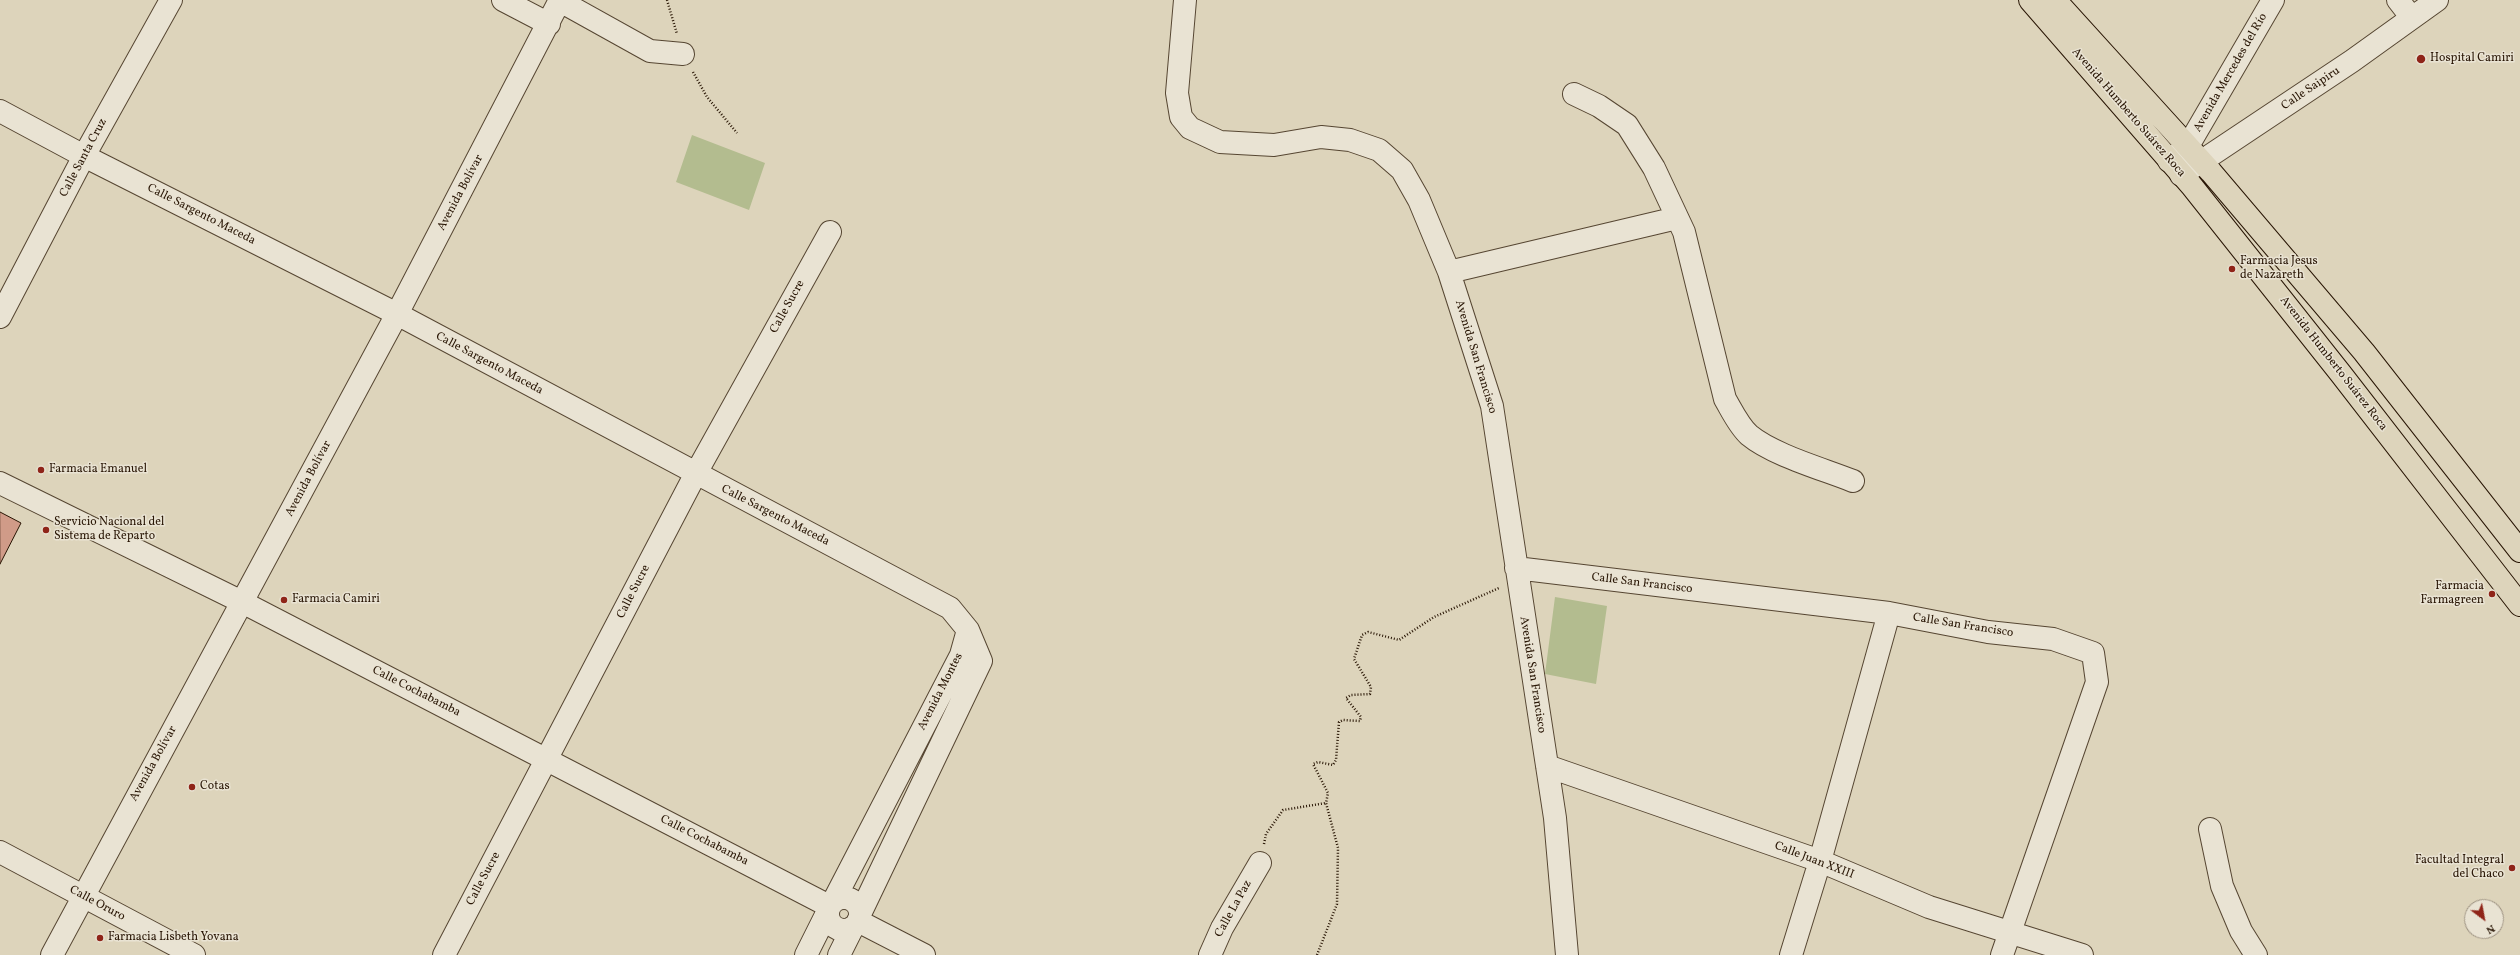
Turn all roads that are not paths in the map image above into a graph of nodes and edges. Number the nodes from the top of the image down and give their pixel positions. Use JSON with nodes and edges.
{"nodes":[{"id":1,"x":171,"y":0,"type":"edge"},
{"id":2,"x":503,"y":0,"type":"edge"},
{"id":3,"x":560,"y":0,"type":"edge"},
{"id":4,"x":1185,"y":0,"type":"edge"},
{"id":5,"x":2030,"y":0,"type":"edge"},
{"id":6,"x":2055,"y":0,"type":"edge"},
{"id":7,"x":2273,"y":0,"type":"edge"},
{"id":8,"x":2398,"y":0,"type":"edge"},
{"id":9,"x":2438,"y":0,"type":"edge"},
{"id":10,"x":2412,"y":18,"type":"junction"},
{"id":11,"x":549,"y":24,"type":"junction"},
{"id":12,"x":683,"y":54,"type":"dead end"},
{"id":13,"x":1574,"y":94,"type":"dead end"},
{"id":14,"x":0,"y":111,"type":"edge"},
{"id":15,"x":2194,"y":153,"type":"junction"},
{"id":16,"x":84,"y":156,"type":"junction"},
{"id":17,"x":2175,"y":168,"type":"junction"},
{"id":18,"x":1677,"y":218,"type":"junction"},
{"id":19,"x":830,"y":232,"type":"dead end"},
{"id":20,"x":1449,"y":272,"type":"junction"},
{"id":21,"x":397,"y":314,"type":"junction"},
{"id":22,"x":0,"y":317,"type":"edge"},
{"id":23,"x":695,"y":474,"type":"junction"},
{"id":24,"x":1853,"y":481,"type":"dead end"},
{"id":25,"x":0,"y":483,"type":"edge"},
{"id":26,"x":2520,"y":551,"type":"edge"},
{"id":27,"x":1517,"y":574,"type":"junction"},
{"id":28,"x":242,"y":602,"type":"junction"},
{"id":29,"x":2520,"y":605,"type":"edge"},
{"id":30,"x":1889,"y":614,"type":"junction"},
{"id":31,"x":968,"y":630,"type":"junction"},
{"id":32,"x":547,"y":759,"type":"junction"},
{"id":33,"x":1547,"y":766,"type":"junction"},
{"id":34,"x":2210,"y":828,"type":"dead end"},
{"id":35,"x":0,"y":852,"type":"edge"},
{"id":36,"x":1820,"y":861,"type":"junction"},
{"id":37,"x":1260,"y":863,"type":"road end"},
{"id":38,"x":82,"y":896,"type":"junction"},
{"id":39,"x":830,"y":906,"type":"junction"},
{"id":40,"x":857,"y":921,"type":"junction"},
{"id":41,"x":2010,"y":932,"type":"junction"},
{"id":42,"x":52,"y":955,"type":"edge"},
{"id":43,"x":194,"y":955,"type":"edge"},
{"id":44,"x":444,"y":955,"type":"edge"},
{"id":45,"x":806,"y":955,"type":"edge"},
{"id":46,"x":839,"y":955,"type":"edge"},
{"id":47,"x":924,"y":955,"type":"edge"},
{"id":48,"x":1210,"y":955,"type":"edge"},
{"id":49,"x":1567,"y":955,"type":"edge"},
{"id":50,"x":1791,"y":955,"type":"edge"},
{"id":51,"x":2002,"y":955,"type":"edge"},
{"id":52,"x":2082,"y":955,"type":"edge"},
{"id":53,"x":2256,"y":955,"type":"edge"}],
"edges":[{"from":1,"to":16,"type":"street","name":"Calle Santa Cruz"},
{"from":2,"to":11,"type":"street"},
{"from":3,"to":11,"type":"street","name":"Avenida Bolívar"},
{"from":3,"to":12,"type":"street"},
{"from":4,"to":20,"type":"street","name":"Avenida San Francisco"},
{"from":5,"to":17,"type":"main road","name":"Avenida Humberto Suárez Roca"},
{"from":6,"to":15,"type":"main road","name":"Avenida Humberto Suárez Roca"},
{"from":7,"to":15,"type":"street","name":"Avenida Mercedes del Río"},
{"from":8,"to":10,"type":"street"},
{"from":9,"to":10,"type":"street","name":"Calle Saipiru"},
{"from":10,"to":15,"type":"street","name":"Calle Saipiru"},
{"from":11,"to":21,"type":"street","name":"Avenida Bolívar"},
{"from":13,"to":18,"type":"street"},
{"from":14,"to":16,"type":"street","name":"Calle Sargento Maceda"},
{"from":15,"to":17,"type":"street","name":"Calle Saipiru"},
{"from":15,"to":26,"type":"main road","name":"Avenida Humberto Suárez Roca"},
{"from":16,"to":21,"type":"street","name":"Calle Sargento Maceda"},
{"from":16,"to":22,"type":"street","name":"Calle Santa Cruz"},
{"from":17,"to":29,"type":"main road","name":"Avenida Humberto Suárez Roca"},
{"from":18,"to":20,"type":"street"},
{"from":18,"to":24,"type":"street"},
{"from":19,"to":23,"type":"street","name":"Calle Sucre"},
{"from":20,"to":27,"type":"street","name":"Avenida San Francisco"},
{"from":21,"to":23,"type":"street","name":"Calle Sargento Maceda"},
{"from":21,"to":28,"type":"street","name":"Avenida Bolívar"},
{"from":23,"to":31,"type":"street","name":"Calle Sargento Maceda"},
{"from":23,"to":32,"type":"street","name":"Calle Sucre"},
{"from":25,"to":28,"type":"street","name":"Calle Cochabamba"},
{"from":27,"to":30,"type":"street","name":"Calle San Francisco"},
{"from":27,"to":33,"type":"street","name":"Avenida San Francisco"},
{"from":28,"to":32,"type":"street","name":"Calle Cochabamba"},
{"from":28,"to":38,"type":"street","name":"Avenida Bolívar"},
{"from":30,"to":36,"type":"street"},
{"from":30,"to":41,"type":"street","name":"Calle San Francisco"},
{"from":31,"to":39,"type":"street","name":"Avenida Montes"},
{"from":31,"to":40,"type":"street","name":"Avenida Montes"},
{"from":32,"to":39,"type":"street","name":"Calle Cochabamba"},
{"from":32,"to":44,"type":"street","name":"Calle Sucre"},
{"from":33,"to":36,"type":"street","name":"Calle Juan XXIII"},
{"from":33,"to":49,"type":"street","name":"Avenida San Francisco"},
{"from":34,"to":53,"type":"street"},
{"from":35,"to":38,"type":"street","name":"Calle Oruro"},
{"from":36,"to":41,"type":"street","name":"Calle Juan XXIII"},
{"from":36,"to":50,"type":"street"},
{"from":37,"to":48,"type":"street","name":"Calle La Paz"},
{"from":38,"to":42,"type":"street","name":"Avenida Bolívar"},
{"from":38,"to":43,"type":"street","name":"Calle Oruro"},
{"from":39,"to":40,"type":"street"},
{"from":39,"to":45,"type":"street","name":"Avenida Montes"},
{"from":40,"to":46,"type":"street","name":"Avenida Montes"},
{"from":40,"to":47,"type":"street"},
{"from":41,"to":51,"type":"street","name":"Calle San Francisco"},
{"from":41,"to":52,"type":"street","name":"Calle Juan XXIII"}]}
